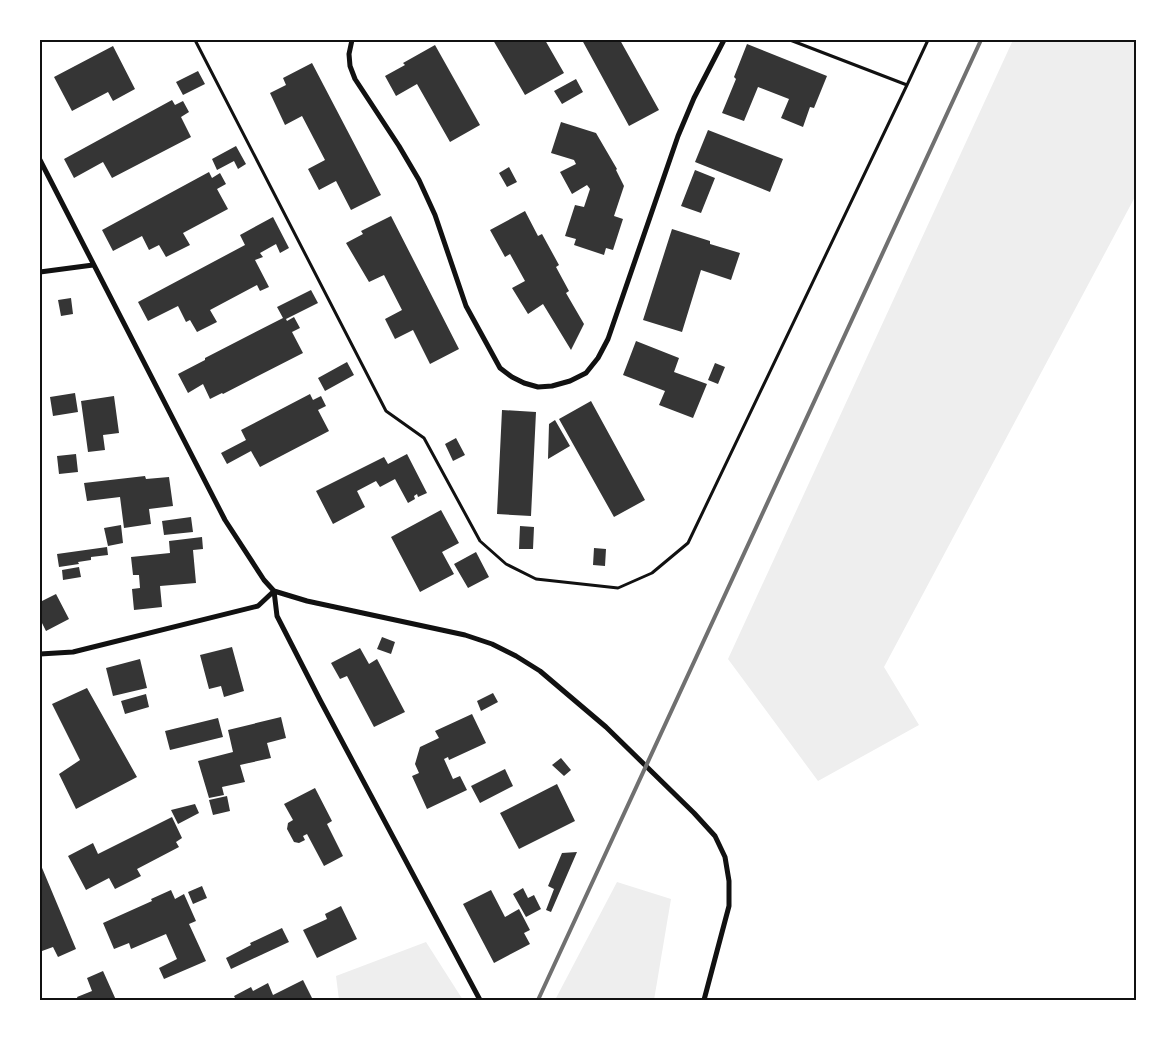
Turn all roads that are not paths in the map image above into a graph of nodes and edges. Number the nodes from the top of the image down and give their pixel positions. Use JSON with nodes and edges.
{"nodes":[{"id":1,"x":352,"y":40,"type":"edge"},
{"id":2,"x":724,"y":40,"type":"edge"},
{"id":3,"x":40,"y":160,"type":"edge"},
{"id":4,"x":93,"y":265,"type":"junction"},
{"id":5,"x":40,"y":272,"type":"edge"},
{"id":6,"x":274,"y":591,"type":"junction"},
{"id":7,"x":40,"y":654,"type":"edge"},
{"id":8,"x":480,"y":1000,"type":"edge"},
{"id":9,"x":704,"y":1000,"type":"edge"}],
"edges":[{"from":1,"to":2,"type":"street"},
{"from":3,"to":4,"type":"street"},
{"from":4,"to":5,"type":"street"},
{"from":4,"to":6,"type":"street"},
{"from":6,"to":7,"type":"street"},
{"from":6,"to":8,"type":"street"},
{"from":6,"to":9,"type":"street"}]}
